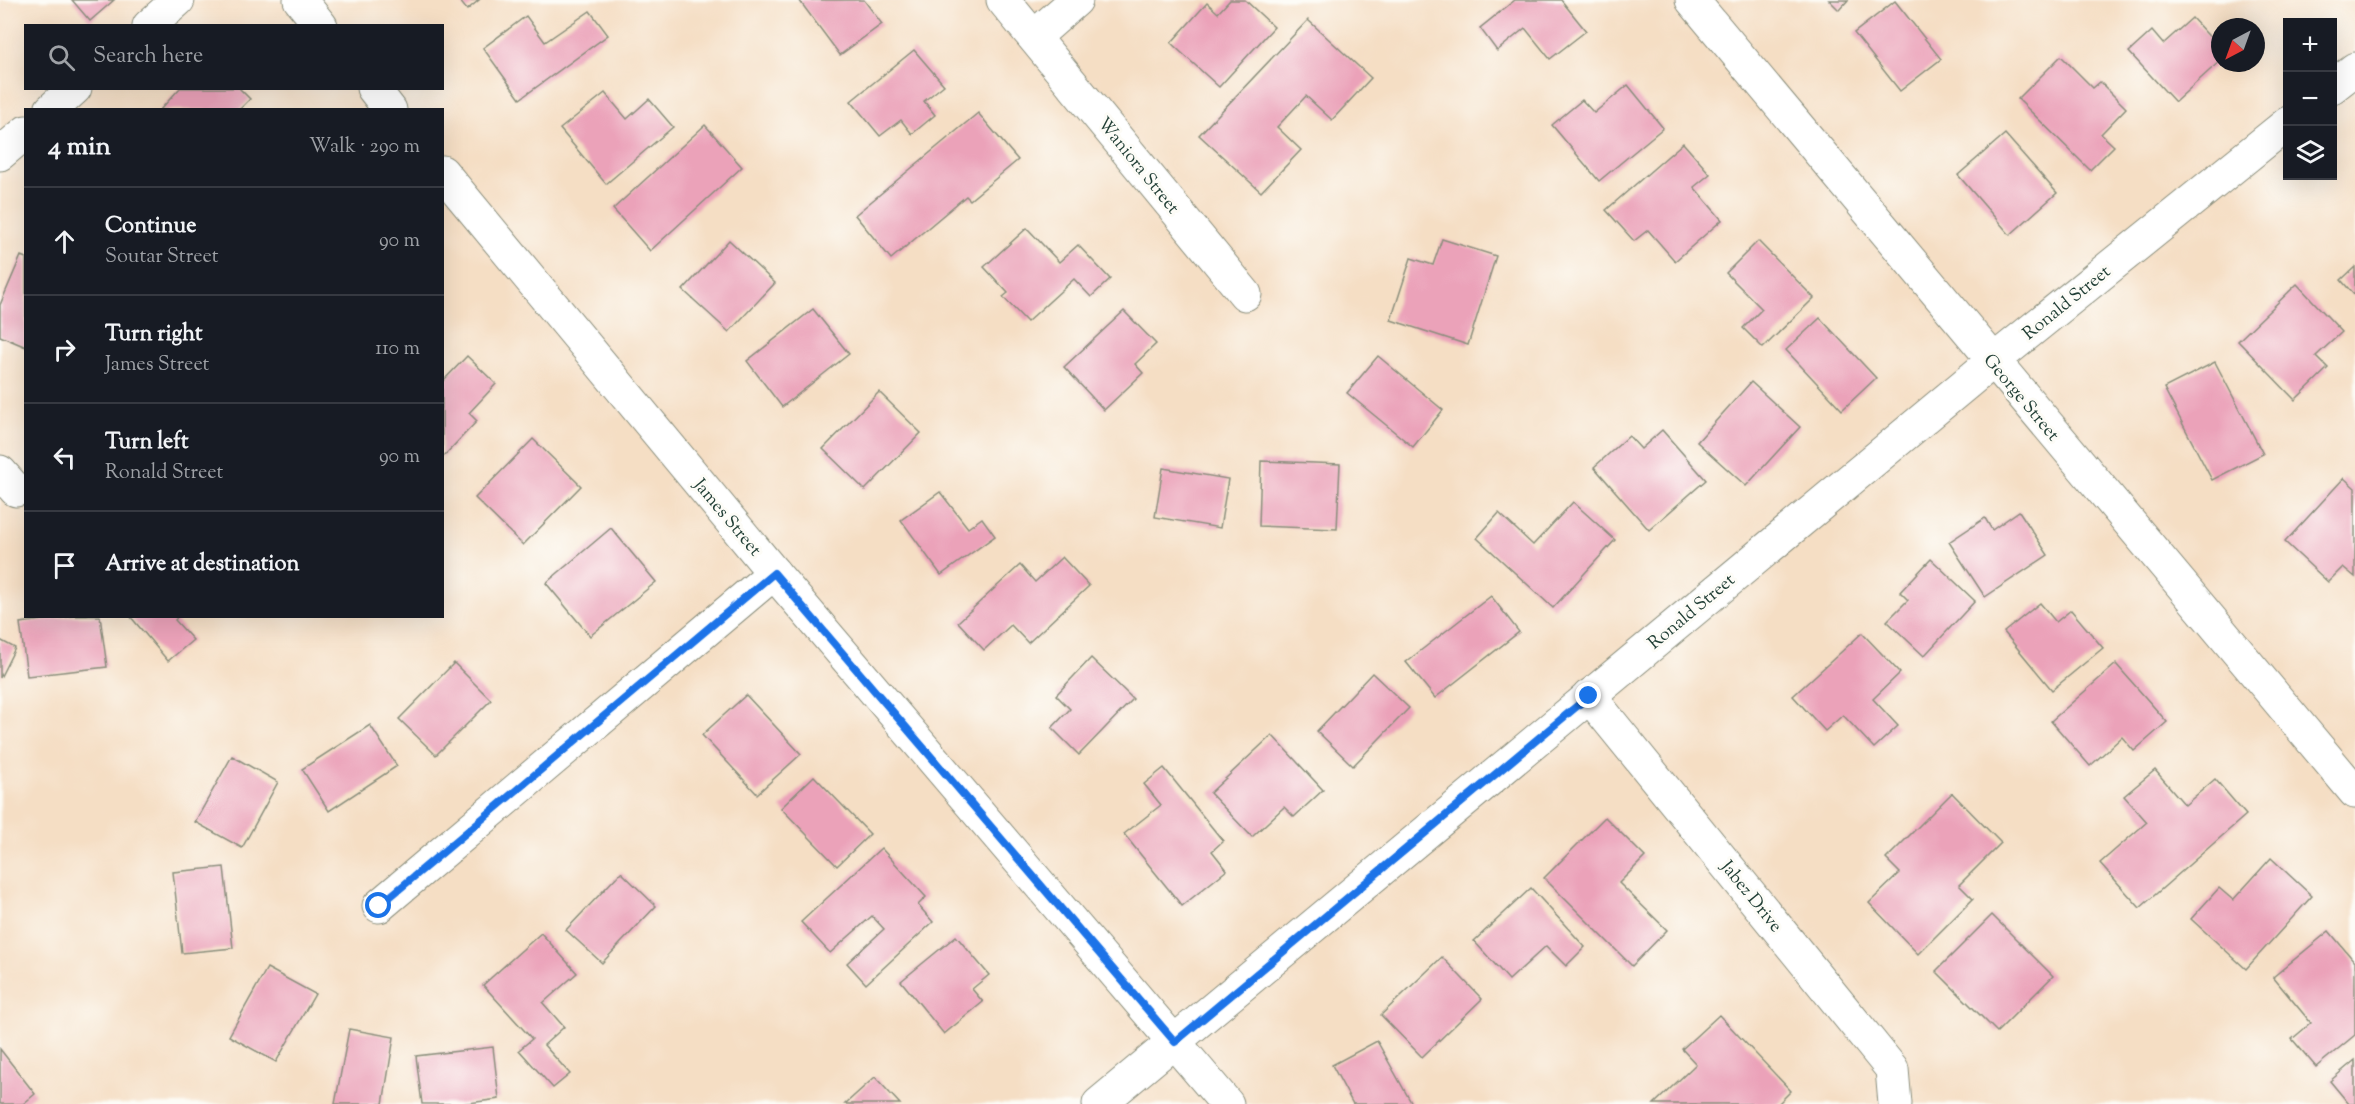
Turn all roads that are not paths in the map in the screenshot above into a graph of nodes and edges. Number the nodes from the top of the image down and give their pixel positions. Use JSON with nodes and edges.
{"nodes":[{"id":1,"x":178,"y":0,"type":"edge"},
{"id":2,"x":300,"y":0,"type":"edge"},
{"id":3,"x":1003,"y":0,"type":"edge"},
{"id":4,"x":1076,"y":0,"type":"edge"},
{"id":5,"x":1692,"y":0,"type":"edge"},
{"id":6,"x":151,"y":24,"type":"edge"},
{"id":7,"x":319,"y":24,"type":"edge"},
{"id":8,"x":1034,"y":37,"type":"junction"},
{"id":9,"x":2355,"y":69,"type":"edge"},
{"id":10,"x":2337,"y":83,"type":"edge"},
{"id":11,"x":73,"y":90,"type":"edge"},
{"id":12,"x":375,"y":90,"type":"edge"},
{"id":13,"x":53,"y":108,"type":"edge"},
{"id":14,"x":388,"y":108,"type":"edge"},
{"id":15,"x":2284,"y":126,"type":"edge"},
{"id":16,"x":24,"y":134,"type":"edge"},
{"id":17,"x":0,"y":154,"type":"edge"},
{"id":18,"x":444,"y":174,"type":"edge"},
{"id":19,"x":1245,"y":294,"type":"dead end"},
{"id":20,"x":1992,"y":362,"type":"junction"},
{"id":21,"x":774,"y":573,"type":"junction"},
{"id":22,"x":1589,"y":696,"type":"junction"},
{"id":23,"x":2355,"y":792,"type":"edge"},
{"id":24,"x":379,"y":906,"type":"dead end"},
{"id":25,"x":1175,"y":1042,"type":"junction"},
{"id":26,"x":1099,"y":1104,"type":"edge"},
{"id":27,"x":1227,"y":1104,"type":"edge"},
{"id":28,"x":1895,"y":1104,"type":"edge"}],
"edges":[{"from":1,"to":6,"type":"street"},
{"from":2,"to":7,"type":"street"},
{"from":3,"to":8,"type":"street","name":"Waniora Street"},
{"from":4,"to":8,"type":"street"},
{"from":5,"to":20,"type":"street","name":"George Street"},
{"from":8,"to":19,"type":"street","name":"Waniora Street"},
{"from":9,"to":10,"type":"street"},
{"from":11,"to":13,"type":"street"},
{"from":12,"to":14,"type":"street"},
{"from":15,"to":20,"type":"street","name":"Ronald Street"},
{"from":16,"to":17,"type":"street"},
{"from":18,"to":21,"type":"street","name":"James Street"},
{"from":20,"to":22,"type":"street","name":"Ronald Street"},
{"from":20,"to":23,"type":"street","name":"George Street"},
{"from":21,"to":24,"type":"street"},
{"from":21,"to":25,"type":"street","name":"James Street"},
{"from":22,"to":25,"type":"street","name":"Ronald Street"},
{"from":22,"to":28,"type":"street","name":"Jabez Drive"},
{"from":25,"to":26,"type":"street","name":"Ronald Street"},
{"from":25,"to":27,"type":"street","name":"James Street"}]}
